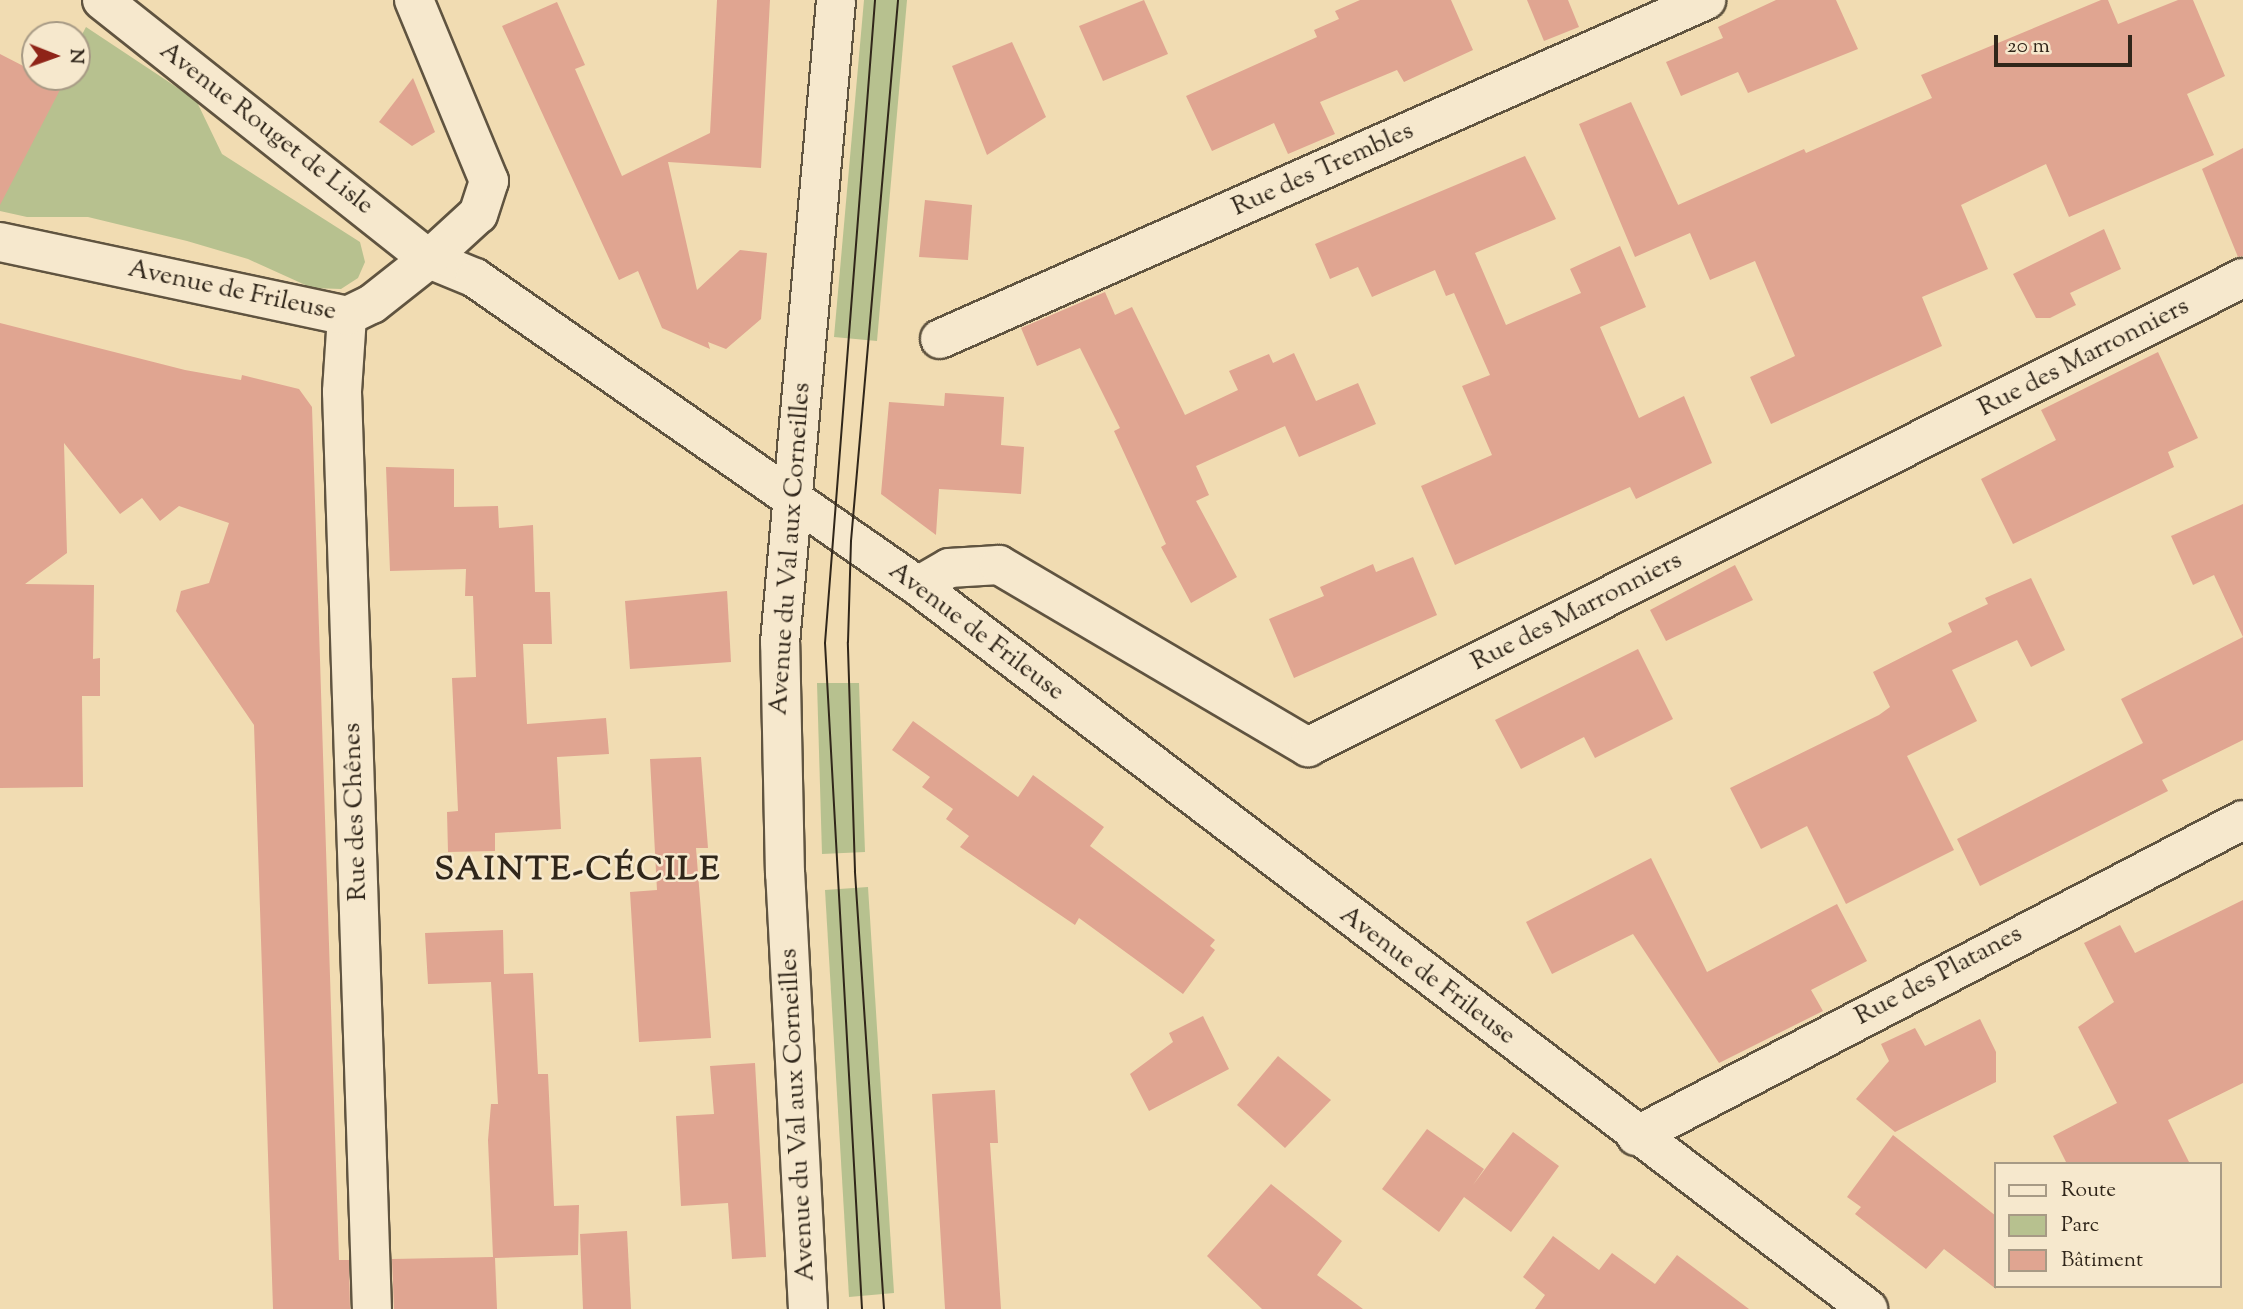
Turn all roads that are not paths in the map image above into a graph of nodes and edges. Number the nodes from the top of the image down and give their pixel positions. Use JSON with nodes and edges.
{"nodes":[{"id":1,"x":102,"y":0,"type":"edge"},
{"id":2,"x":414,"y":0,"type":"edge"},
{"id":3,"x":836,"y":0,"type":"edge"},
{"id":4,"x":1706,"y":0,"type":"edge"},
{"id":5,"x":0,"y":242,"type":"edge"},
{"id":6,"x":429,"y":259,"type":"junction"},
{"id":7,"x":2243,"y":278,"type":"edge"},
{"id":8,"x":347,"y":316,"type":"junction"},
{"id":9,"x":940,"y":339,"type":"dead end"},
{"id":10,"x":792,"y":501,"type":"junction"},
{"id":11,"x":918,"y":586,"type":"junction"},
{"id":12,"x":2243,"y":820,"type":"edge"},
{"id":13,"x":1636,"y":1136,"type":"junction"},
{"id":14,"x":372,"y":1309,"type":"edge"},
{"id":15,"x":808,"y":1309,"type":"edge"},
{"id":16,"x":1868,"y":1309,"type":"edge"}],
"edges":[{"from":1,"to":6,"type":"street","name":"Avenue Rouget de Lisle"},
{"from":2,"to":6,"type":"street"},
{"from":3,"to":10,"type":"street","name":"Avenue du Val aux Corneilles"},
{"from":4,"to":9,"type":"street","name":"Rue des Trembles"},
{"from":5,"to":8,"type":"street","name":"Avenue de Frileuse"},
{"from":6,"to":8,"type":"street","name":"Avenue de Frileuse"},
{"from":6,"to":10,"type":"street","name":"Avenue de Frileuse"},
{"from":7,"to":11,"type":"street","name":"Rue des Marronniers"},
{"from":8,"to":14,"type":"street","name":"Rue des Chênes"},
{"from":10,"to":11,"type":"street","name":"Avenue de Frileuse"},
{"from":10,"to":15,"type":"street","name":"Avenue du Val aux Corneilles"},
{"from":11,"to":13,"type":"street","name":"Avenue de Frileuse"},
{"from":12,"to":13,"type":"street","name":"Rue des Platanes"},
{"from":13,"to":16,"type":"street","name":"Avenue de Frileuse"}]}
